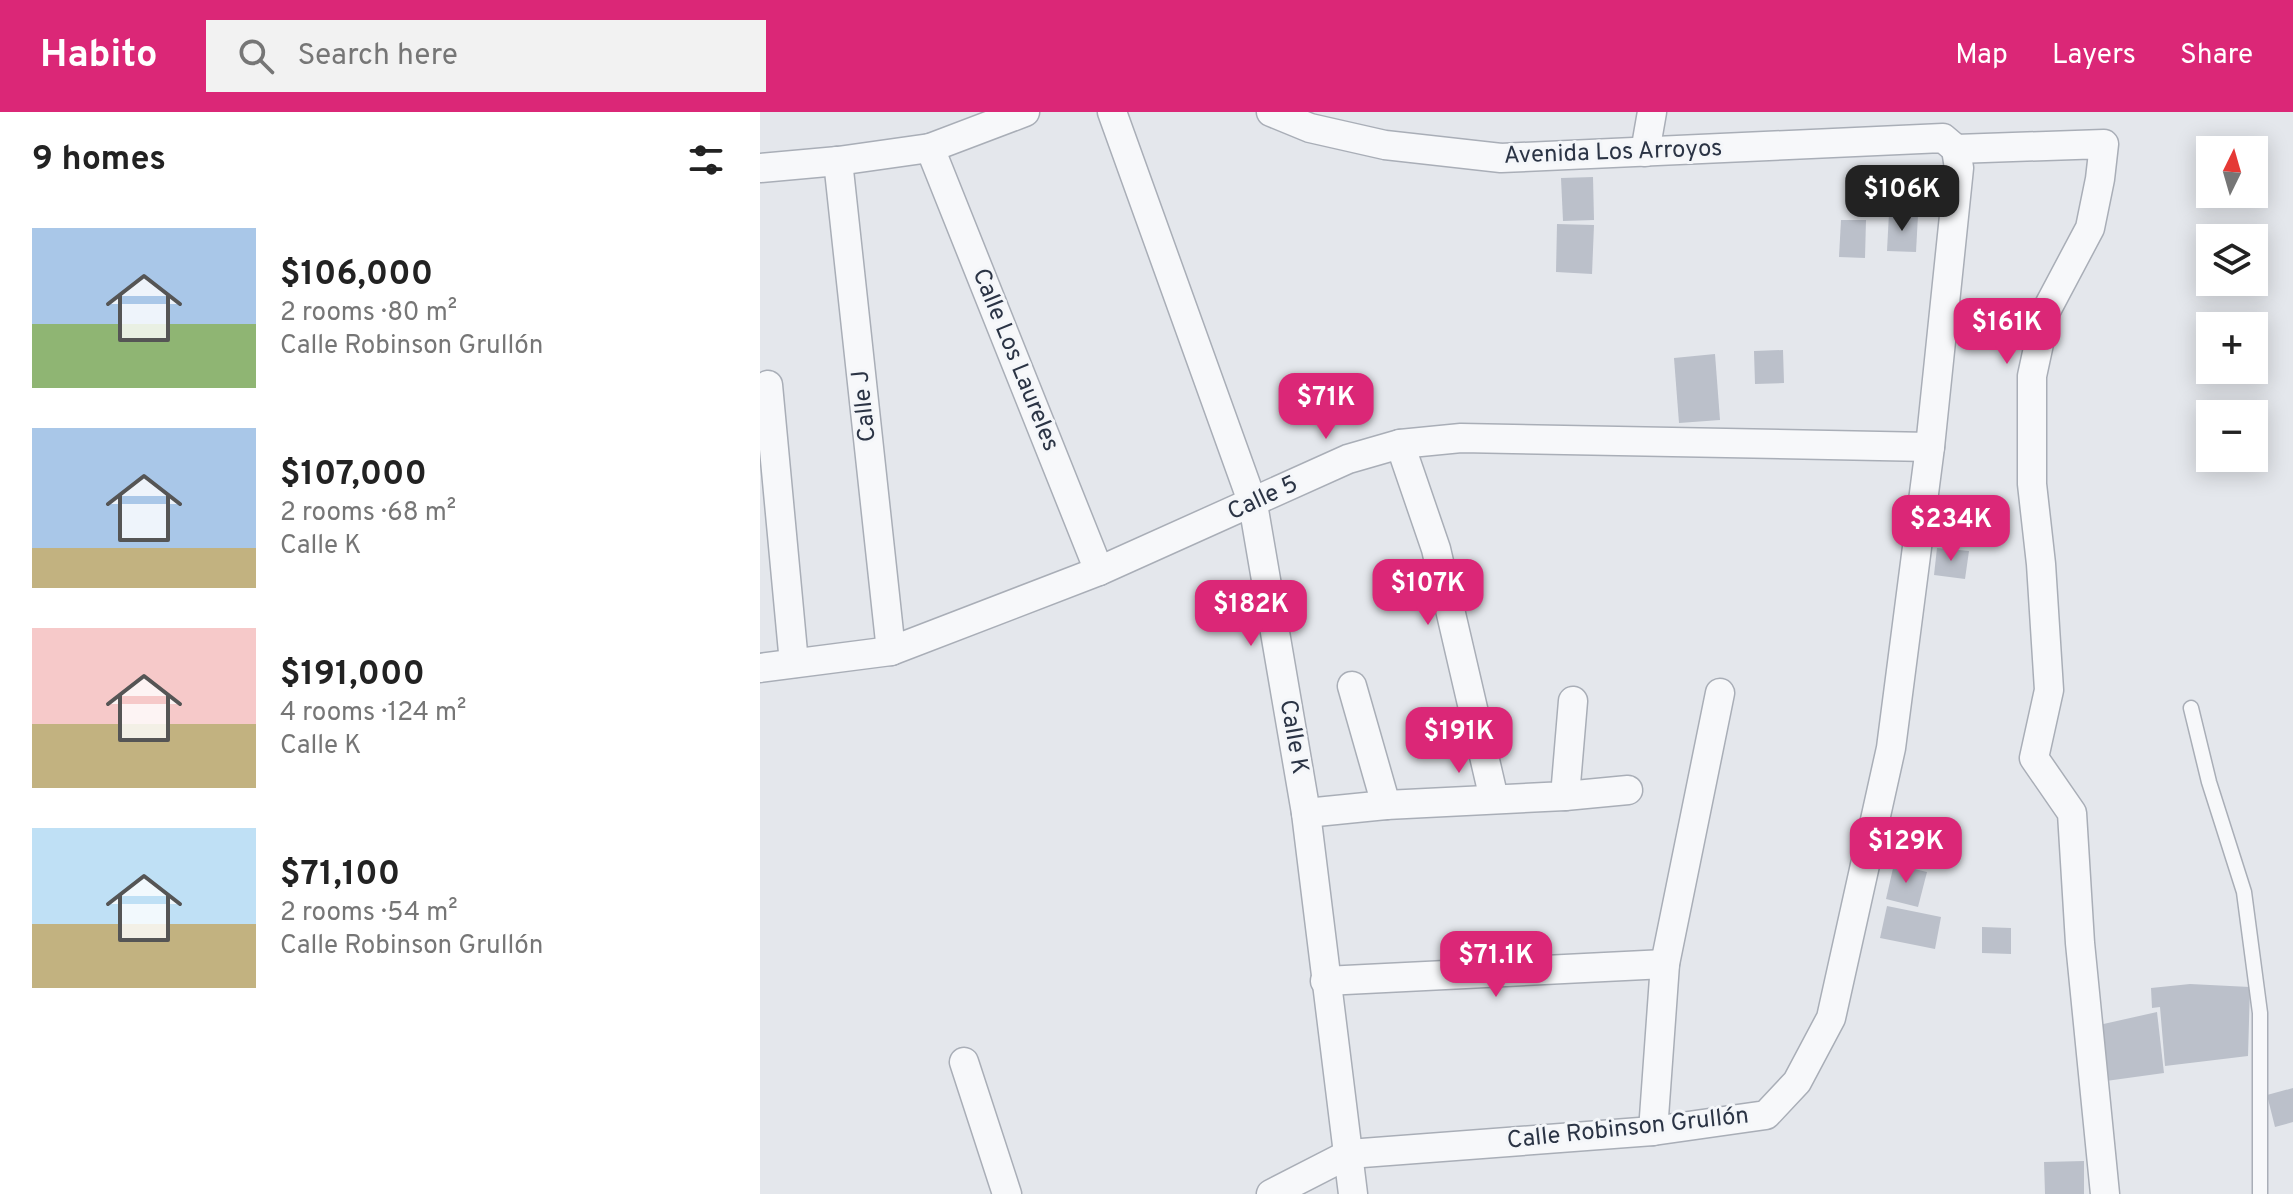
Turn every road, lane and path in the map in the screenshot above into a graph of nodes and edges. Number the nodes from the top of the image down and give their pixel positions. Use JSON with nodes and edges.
{"nodes":[{"id":1,"x":1025,"y":112,"type":"edge"},
{"id":2,"x":1112,"y":112,"type":"edge"},
{"id":3,"x":1271,"y":112,"type":"edge"},
{"id":4,"x":1652,"y":112,"type":"edge"},
{"id":5,"x":930,"y":148,"type":"junction"},
{"id":6,"x":1956,"y":149,"type":"junction"},
{"id":7,"x":1645,"y":152,"type":"junction"},
{"id":8,"x":838,"y":161,"type":"junction"},
{"id":9,"x":760,"y":168,"type":"edge"},
{"id":10,"x":768,"y":385,"type":"dead end"},
{"id":11,"x":1400,"y":444,"type":"junction"},
{"id":12,"x":1930,"y":447,"type":"junction"},
{"id":13,"x":1253,"y":504,"type":"junction"},
{"id":14,"x":1099,"y":571,"type":"junction"},
{"id":15,"x":891,"y":651,"type":"junction"},
{"id":16,"x":794,"y":663,"type":"junction"},
{"id":17,"x":760,"y":668,"type":"edge"},
{"id":18,"x":1352,"y":686,"type":"dead end"},
{"id":19,"x":1720,"y":693,"type":"dead end"},
{"id":20,"x":1573,"y":701,"type":"dead end"},
{"id":21,"x":2191,"y":708,"type":"dead end"},
{"id":22,"x":1628,"y":790,"type":"dead end"},
{"id":23,"x":1565,"y":796,"type":"junction"},
{"id":24,"x":1494,"y":799,"type":"junction"},
{"id":25,"x":1386,"y":805,"type":"junction"},
{"id":26,"x":1306,"y":813,"type":"junction"},
{"id":27,"x":1665,"y":964,"type":"junction"},
{"id":28,"x":1325,"y":981,"type":"junction"},
{"id":29,"x":964,"y":1062,"type":"dead end"},
{"id":30,"x":1653,"y":1131,"type":"junction"},
{"id":31,"x":1349,"y":1154,"type":"junction"},
{"id":32,"x":1007,"y":1194,"type":"edge"},
{"id":33,"x":1271,"y":1194,"type":"edge"},
{"id":34,"x":1353,"y":1194,"type":"edge"},
{"id":35,"x":2105,"y":1194,"type":"edge"},
{"id":36,"x":2260,"y":1194,"type":"edge"}],
"edges":[{"from":1,"to":5,"type":"street"},
{"from":2,"to":13,"type":"street","name":"Calle K"},
{"from":3,"to":7,"type":"street","name":"Avenida Los Arroyos"},
{"from":4,"to":7,"type":"street"},
{"from":5,"to":8,"type":"street"},
{"from":5,"to":14,"type":"street","name":"Calle Los Laureles"},
{"from":6,"to":7,"type":"street","name":"Avenida Los Arroyos"},
{"from":6,"to":12,"type":"street","name":"Calle Robinson Grullón"},
{"from":6,"to":35,"type":"street","name":"Avenida Los Arroyos"},
{"from":8,"to":9,"type":"street"},
{"from":8,"to":15,"type":"street","name":"Calle J"},
{"from":10,"to":16,"type":"street"},
{"from":11,"to":12,"type":"street","name":"Calle 5"},
{"from":11,"to":13,"type":"street","name":"Calle 5"},
{"from":11,"to":24,"type":"street"},
{"from":12,"to":30,"type":"street","name":"Calle Robinson Grullón"},
{"from":13,"to":14,"type":"street","name":"Calle 5"},
{"from":13,"to":26,"type":"street","name":"Calle K"},
{"from":14,"to":15,"type":"street","name":"Calle 5"},
{"from":15,"to":16,"type":"street","name":"Calle 5"},
{"from":16,"to":17,"type":"street","name":"Calle 5"},
{"from":18,"to":25,"type":"street"},
{"from":19,"to":27,"type":"street"},
{"from":20,"to":23,"type":"street"},
{"from":21,"to":36,"type":"lane"},
{"from":22,"to":23,"type":"street"},
{"from":23,"to":24,"type":"street"},
{"from":24,"to":25,"type":"street"},
{"from":25,"to":26,"type":"street"},
{"from":26,"to":28,"type":"street","name":"Calle K"},
{"from":27,"to":28,"type":"street"},
{"from":27,"to":30,"type":"street"},
{"from":28,"to":31,"type":"street","name":"Calle K"},
{"from":29,"to":32,"type":"street"},
{"from":30,"to":31,"type":"street","name":"Calle Robinson Grullón"},
{"from":31,"to":33,"type":"street","name":"Calle Robinson Grullón"},
{"from":31,"to":34,"type":"street","name":"Calle K"}]}
